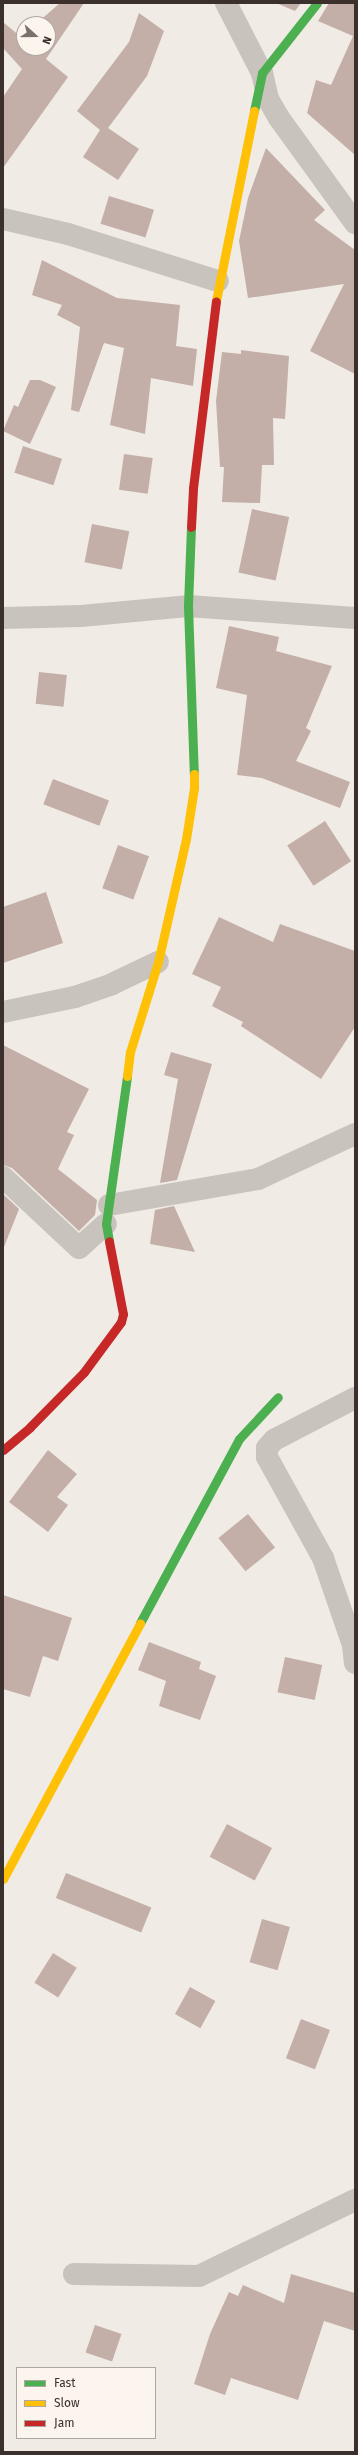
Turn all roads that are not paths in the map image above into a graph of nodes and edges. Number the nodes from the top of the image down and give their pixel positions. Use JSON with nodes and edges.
{"nodes":[{"id":1,"x":226,"y":3,"type":"edge"},
{"id":2,"x":317,"y":3,"type":"edge"},
{"id":3,"x":262,"y":73,"type":"junction"},
{"id":4,"x":3,"y":219,"type":"edge"},
{"id":5,"x":355,"y":223,"type":"edge"},
{"id":6,"x":218,"y":281,"type":"junction"},
{"id":7,"x":188,"y":606,"type":"junction"},
{"id":8,"x":3,"y":618,"type":"edge"},
{"id":9,"x":355,"y":618,"type":"edge"},
{"id":10,"x":158,"y":962,"type":"junction"},
{"id":11,"x":3,"y":1012,"type":"edge"},
{"id":12,"x":355,"y":1134,"type":"edge"},
{"id":13,"x":3,"y":1176,"type":"edge"},
{"id":14,"x":108,"y":1215,"type":"junction"},
{"id":15,"x":278,"y":1397,"type":"dead end"},
{"id":16,"x":355,"y":1398,"type":"edge"},
{"id":17,"x":3,"y":1450,"type":"edge"},
{"id":18,"x":351,"y":1627,"type":"edge"},
{"id":19,"x":355,"y":1663,"type":"edge"},
{"id":20,"x":3,"y":1879,"type":"edge"},
{"id":21,"x":355,"y":2200,"type":"edge"},
{"id":22,"x":74,"y":2274,"type":"dead end"}],
"edges":[{"from":1,"to":3,"type":"street"},
{"from":2,"to":3,"type":"street"},
{"from":3,"to":5,"type":"street"},
{"from":3,"to":6,"type":"street"},
{"from":4,"to":6,"type":"street"},
{"from":6,"to":7,"type":"street"},
{"from":7,"to":8,"type":"street"},
{"from":7,"to":9,"type":"street"},
{"from":7,"to":10,"type":"street"},
{"from":10,"to":11,"type":"street"},
{"from":10,"to":14,"type":"street"},
{"from":12,"to":14,"type":"street"},
{"from":13,"to":14,"type":"street"},
{"from":14,"to":17,"type":"street"},
{"from":15,"to":20,"type":"street"},
{"from":16,"to":18,"type":"street"},
{"from":18,"to":19,"type":"street"},
{"from":21,"to":22,"type":"street"}]}
